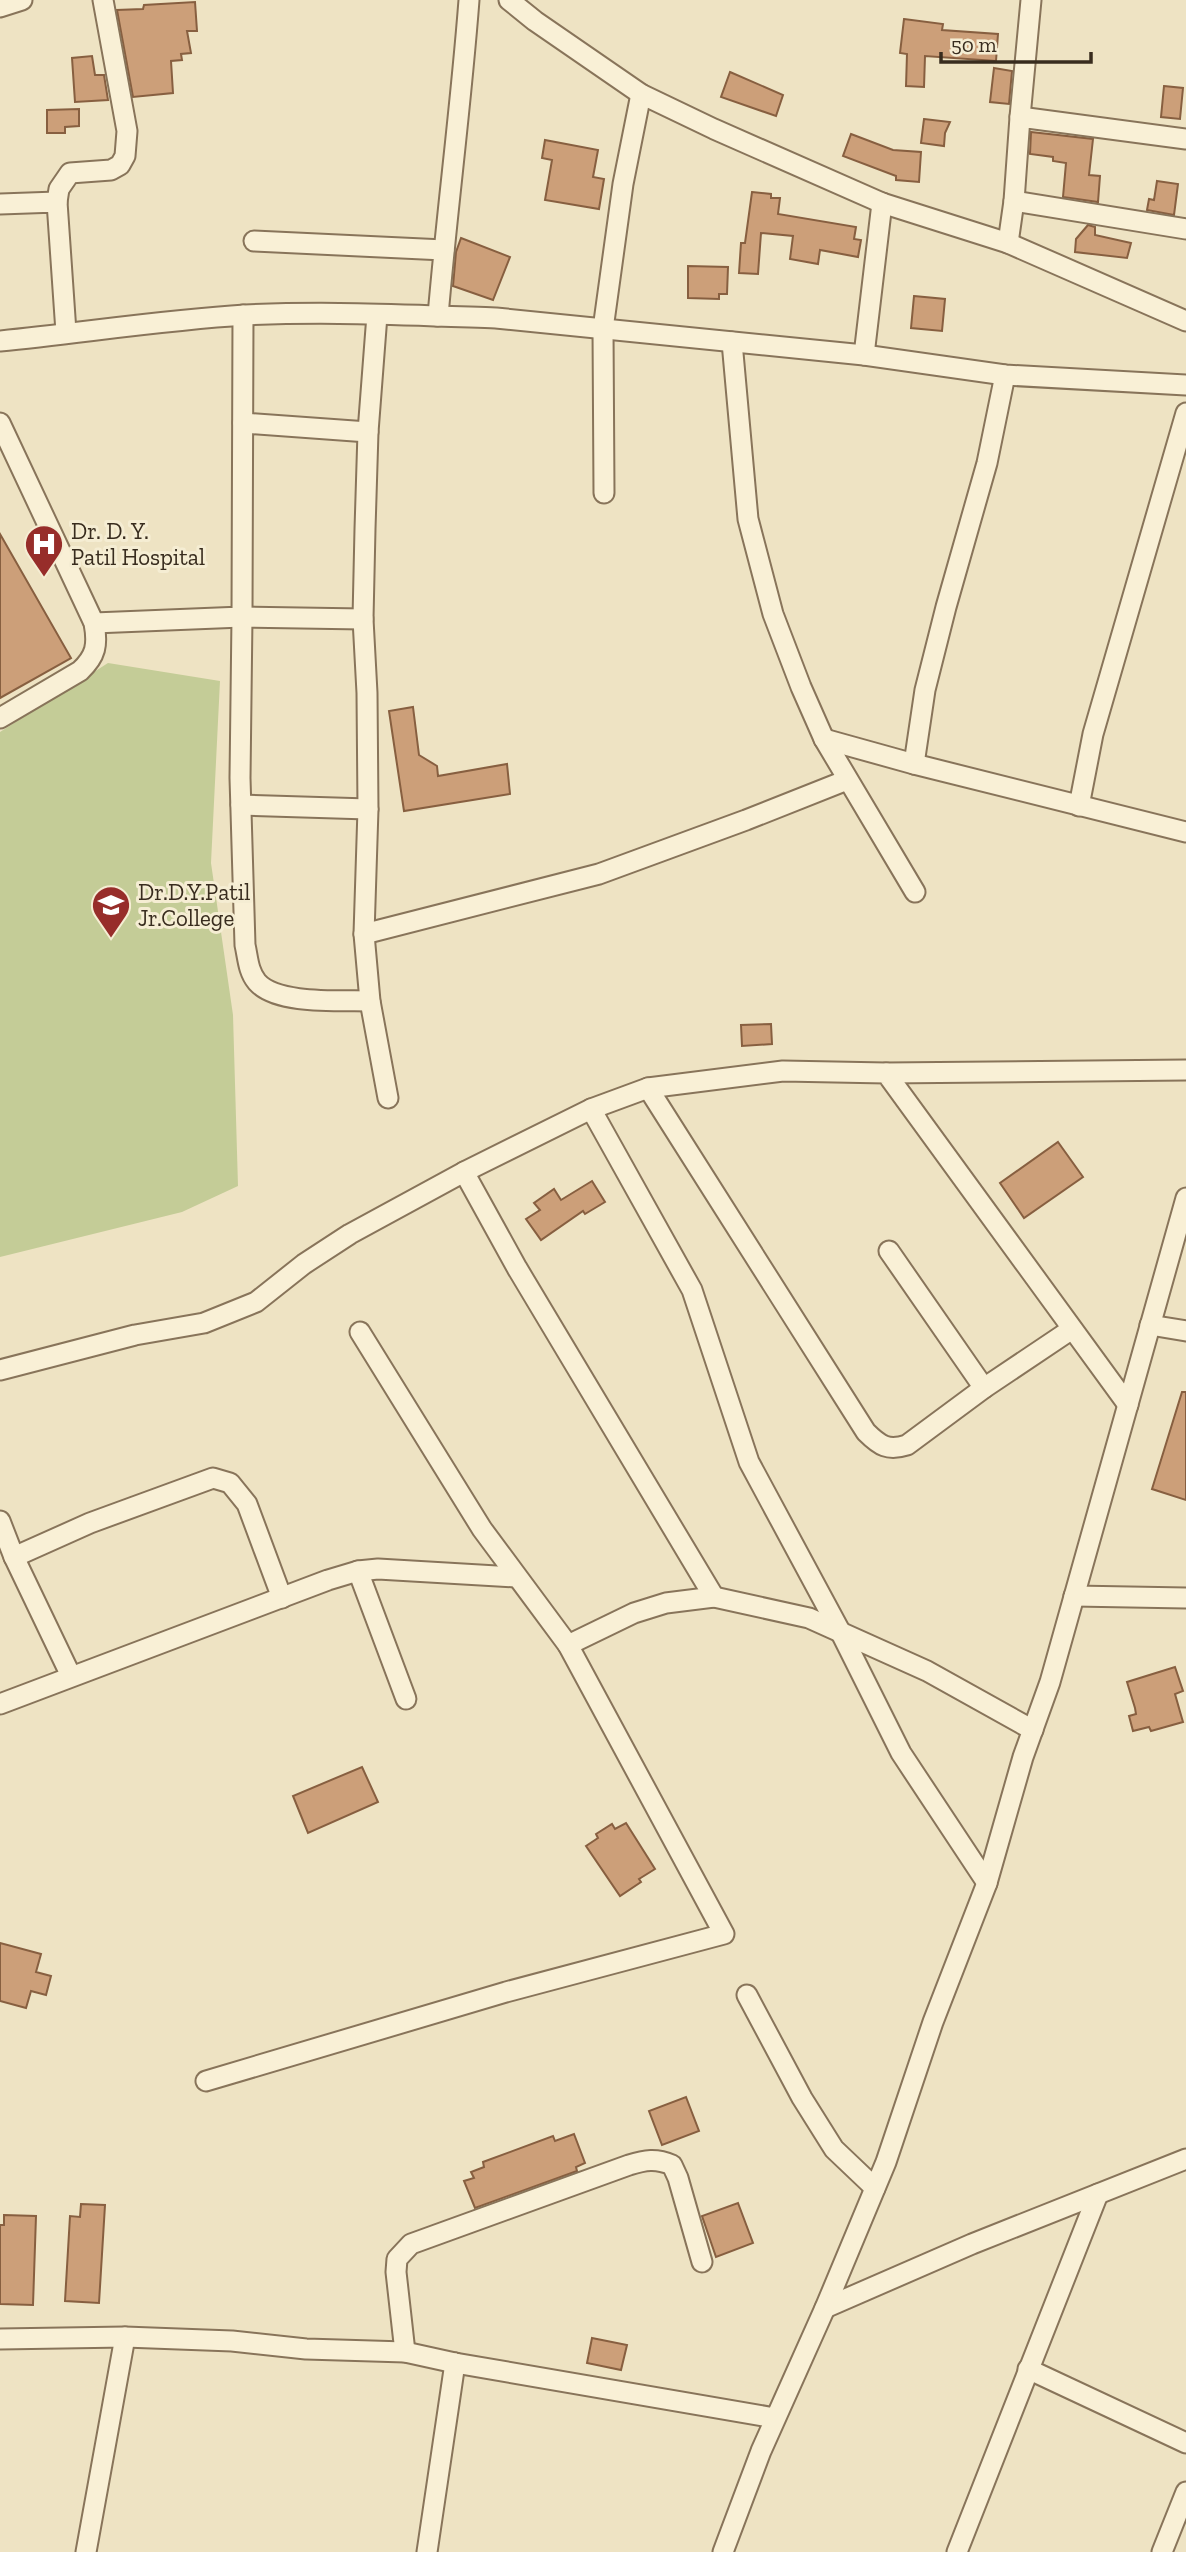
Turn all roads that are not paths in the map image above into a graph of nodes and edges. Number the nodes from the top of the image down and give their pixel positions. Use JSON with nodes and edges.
{"nodes":[{"id":1,"x":22,"y":0,"type":"edge"},
{"id":2,"x":103,"y":0,"type":"edge"},
{"id":3,"x":470,"y":0,"type":"edge"},
{"id":4,"x":509,"y":0,"type":"edge"},
{"id":5,"x":1031,"y":0,"type":"edge"},
{"id":6,"x":0,"y":7,"type":"edge"},
{"id":7,"x":641,"y":94,"type":"junction"},
{"id":8,"x":1020,"y":117,"type":"junction"},
{"id":9,"x":1186,"y":139,"type":"edge"},
{"id":10,"x":1014,"y":201,"type":"junction"},
{"id":11,"x":57,"y":202,"type":"junction"},
{"id":12,"x":0,"y":204,"type":"edge"},
{"id":13,"x":882,"y":204,"type":"junction"},
{"id":14,"x":1186,"y":229,"type":"edge"},
{"id":15,"x":254,"y":241,"type":"dead end"},
{"id":16,"x":1008,"y":243,"type":"junction"},
{"id":17,"x":443,"y":250,"type":"junction"},
{"id":18,"x":243,"y":315,"type":"junction"},
{"id":19,"x":376,"y":315,"type":"junction"},
{"id":20,"x":438,"y":316,"type":"junction"},
{"id":21,"x":1186,"y":321,"type":"edge"},
{"id":22,"x":603,"y":328,"type":"junction"},
{"id":23,"x":66,"y":332,"type":"junction"},
{"id":24,"x":0,"y":341,"type":"edge"},
{"id":25,"x":732,"y":342,"type":"junction"},
{"id":26,"x":864,"y":355,"type":"junction"},
{"id":27,"x":1005,"y":375,"type":"junction"},
{"id":28,"x":1186,"y":385,"type":"edge"},
{"id":29,"x":1186,"y":413,"type":"edge"},
{"id":30,"x":0,"y":423,"type":"edge"},
{"id":31,"x":243,"y":423,"type":"junction"},
{"id":32,"x":368,"y":432,"type":"junction"},
{"id":33,"x":604,"y":493,"type":"dead end"},
{"id":34,"x":242,"y":617,"type":"junction"},
{"id":35,"x":363,"y":619,"type":"junction"},
{"id":36,"x":94,"y":623,"type":"junction"},
{"id":37,"x":0,"y":718,"type":"edge"},
{"id":38,"x":824,"y":739,"type":"junction"},
{"id":39,"x":914,"y":764,"type":"junction"},
{"id":40,"x":847,"y":780,"type":"junction"},
{"id":41,"x":241,"y":805,"type":"junction"},
{"id":42,"x":1079,"y":806,"type":"junction"},
{"id":43,"x":368,"y":809,"type":"junction"},
{"id":44,"x":1186,"y":832,"type":"edge"},
{"id":45,"x":915,"y":892,"type":"dead end"},
{"id":46,"x":364,"y":934,"type":"junction"},
{"id":47,"x":370,"y":1001,"type":"junction"},
{"id":48,"x":1186,"y":1070,"type":"edge"},
{"id":49,"x":886,"y":1073,"type":"junction"},
{"id":50,"x":648,"y":1088,"type":"junction"},
{"id":51,"x":388,"y":1098,"type":"dead end"},
{"id":52,"x":591,"y":1109,"type":"junction"},
{"id":53,"x":464,"y":1172,"type":"junction"},
{"id":54,"x":1186,"y":1198,"type":"edge"},
{"id":55,"x":889,"y":1251,"type":"dead end"},
{"id":56,"x":1150,"y":1325,"type":"junction"},
{"id":57,"x":1072,"y":1329,"type":"junction"},
{"id":58,"x":1186,"y":1331,"type":"edge"},
{"id":59,"x":360,"y":1332,"type":"dead end"},
{"id":60,"x":0,"y":1370,"type":"edge"},
{"id":61,"x":984,"y":1388,"type":"junction"},
{"id":62,"x":1128,"y":1405,"type":"junction"},
{"id":63,"x":0,"y":1521,"type":"edge"},
{"id":64,"x":14,"y":1557,"type":"junction"},
{"id":65,"x":358,"y":1571,"type":"junction"},
{"id":66,"x":516,"y":1577,"type":"junction"},
{"id":67,"x":1074,"y":1596,"type":"junction"},
{"id":68,"x":713,"y":1597,"type":"junction"},
{"id":69,"x":282,"y":1598,"type":"junction"},
{"id":70,"x":1186,"y":1598,"type":"edge"},
{"id":71,"x":840,"y":1630,"type":"junction"},
{"id":72,"x":568,"y":1645,"type":"junction"},
{"id":73,"x":71,"y":1676,"type":"junction"},
{"id":74,"x":406,"y":1699,"type":"dead end"},
{"id":75,"x":0,"y":1704,"type":"edge"},
{"id":76,"x":1033,"y":1730,"type":"junction"},
{"id":77,"x":987,"y":1883,"type":"junction"},
{"id":78,"x":747,"y":1995,"type":"dead end"},
{"id":79,"x":206,"y":2081,"type":"dead end"},
{"id":80,"x":1186,"y":2159,"type":"edge"},
{"id":81,"x":875,"y":2188,"type":"junction"},
{"id":82,"x":1098,"y":2194,"type":"junction"},
{"id":83,"x":702,"y":2262,"type":"dead end"},
{"id":84,"x":825,"y":2308,"type":"junction"},
{"id":85,"x":125,"y":2337,"type":"junction"},
{"id":86,"x":0,"y":2339,"type":"edge"},
{"id":87,"x":405,"y":2353,"type":"junction"},
{"id":88,"x":455,"y":2363,"type":"junction"},
{"id":89,"x":1028,"y":2370,"type":"junction"},
{"id":90,"x":775,"y":2418,"type":"junction"},
{"id":91,"x":1186,"y":2443,"type":"edge"},
{"id":92,"x":1186,"y":2492,"type":"edge"},
{"id":93,"x":86,"y":2552,"type":"edge"},
{"id":94,"x":427,"y":2552,"type":"edge"},
{"id":95,"x":723,"y":2552,"type":"edge"},
{"id":96,"x":957,"y":2552,"type":"edge"},
{"id":97,"x":1162,"y":2552,"type":"edge"}],
"edges":[{"from":1,"to":6,"type":"street"},
{"from":2,"to":11,"type":"street"},
{"from":3,"to":17,"type":"street"},
{"from":4,"to":7,"type":"street"},
{"from":5,"to":8,"type":"street"},
{"from":7,"to":13,"type":"street"},
{"from":7,"to":22,"type":"street"},
{"from":8,"to":9,"type":"street"},
{"from":8,"to":10,"type":"street"},
{"from":10,"to":14,"type":"street"},
{"from":10,"to":16,"type":"street"},
{"from":11,"to":12,"type":"street"},
{"from":11,"to":23,"type":"street"},
{"from":13,"to":16,"type":"street"},
{"from":13,"to":26,"type":"street"},
{"from":15,"to":17,"type":"street"},
{"from":16,"to":21,"type":"street"},
{"from":17,"to":20,"type":"street"},
{"from":18,"to":19,"type":"street"},
{"from":18,"to":23,"type":"street"},
{"from":18,"to":31,"type":"street"},
{"from":19,"to":20,"type":"street"},
{"from":19,"to":32,"type":"street"},
{"from":20,"to":22,"type":"street"},
{"from":22,"to":25,"type":"street"},
{"from":22,"to":33,"type":"street"},
{"from":23,"to":24,"type":"street"},
{"from":25,"to":26,"type":"street"},
{"from":25,"to":38,"type":"street"},
{"from":26,"to":27,"type":"street"},
{"from":27,"to":28,"type":"street"},
{"from":27,"to":39,"type":"street"},
{"from":29,"to":42,"type":"street"},
{"from":30,"to":36,"type":"street"},
{"from":31,"to":32,"type":"street"},
{"from":31,"to":34,"type":"street"},
{"from":32,"to":35,"type":"street"},
{"from":34,"to":35,"type":"street"},
{"from":34,"to":36,"type":"street"},
{"from":34,"to":41,"type":"street"},
{"from":35,"to":43,"type":"street"},
{"from":36,"to":37,"type":"street"},
{"from":38,"to":39,"type":"street"},
{"from":38,"to":40,"type":"street"},
{"from":39,"to":42,"type":"street"},
{"from":40,"to":45,"type":"street"},
{"from":40,"to":46,"type":"street"},
{"from":41,"to":43,"type":"street"},
{"from":41,"to":47,"type":"street"},
{"from":42,"to":44,"type":"street"},
{"from":43,"to":46,"type":"street"},
{"from":46,"to":47,"type":"street"},
{"from":47,"to":51,"type":"street"},
{"from":48,"to":49,"type":"street"},
{"from":49,"to":50,"type":"street"},
{"from":49,"to":57,"type":"street"},
{"from":50,"to":52,"type":"street"},
{"from":50,"to":61,"type":"street"},
{"from":52,"to":53,"type":"street"},
{"from":52,"to":71,"type":"street"},
{"from":53,"to":60,"type":"street"},
{"from":53,"to":68,"type":"street"},
{"from":54,"to":56,"type":"street"},
{"from":55,"to":61,"type":"street"},
{"from":56,"to":58,"type":"street"},
{"from":56,"to":62,"type":"street"},
{"from":57,"to":61,"type":"street"},
{"from":57,"to":62,"type":"street"},
{"from":59,"to":66,"type":"street"},
{"from":62,"to":67,"type":"street"},
{"from":63,"to":64,"type":"street"},
{"from":64,"to":69,"type":"street"},
{"from":64,"to":73,"type":"street"},
{"from":65,"to":66,"type":"street"},
{"from":65,"to":69,"type":"street"},
{"from":65,"to":74,"type":"street"},
{"from":66,"to":72,"type":"street"},
{"from":67,"to":70,"type":"street"},
{"from":67,"to":76,"type":"street"},
{"from":68,"to":71,"type":"street"},
{"from":68,"to":72,"type":"street"},
{"from":69,"to":73,"type":"street"},
{"from":71,"to":76,"type":"street"},
{"from":71,"to":77,"type":"street"},
{"from":72,"to":79,"type":"street"},
{"from":73,"to":75,"type":"street"},
{"from":76,"to":77,"type":"street"},
{"from":77,"to":81,"type":"street"},
{"from":78,"to":81,"type":"street"},
{"from":80,"to":82,"type":"street"},
{"from":81,"to":84,"type":"street"},
{"from":82,"to":84,"type":"street"},
{"from":82,"to":89,"type":"street"},
{"from":83,"to":87,"type":"street"},
{"from":84,"to":90,"type":"street"},
{"from":85,"to":86,"type":"street"},
{"from":85,"to":87,"type":"street"},
{"from":85,"to":93,"type":"street"},
{"from":87,"to":88,"type":"street"},
{"from":88,"to":90,"type":"street"},
{"from":88,"to":94,"type":"street"},
{"from":89,"to":91,"type":"street"},
{"from":89,"to":96,"type":"street"},
{"from":90,"to":95,"type":"street"},
{"from":92,"to":97,"type":"street"}]}
